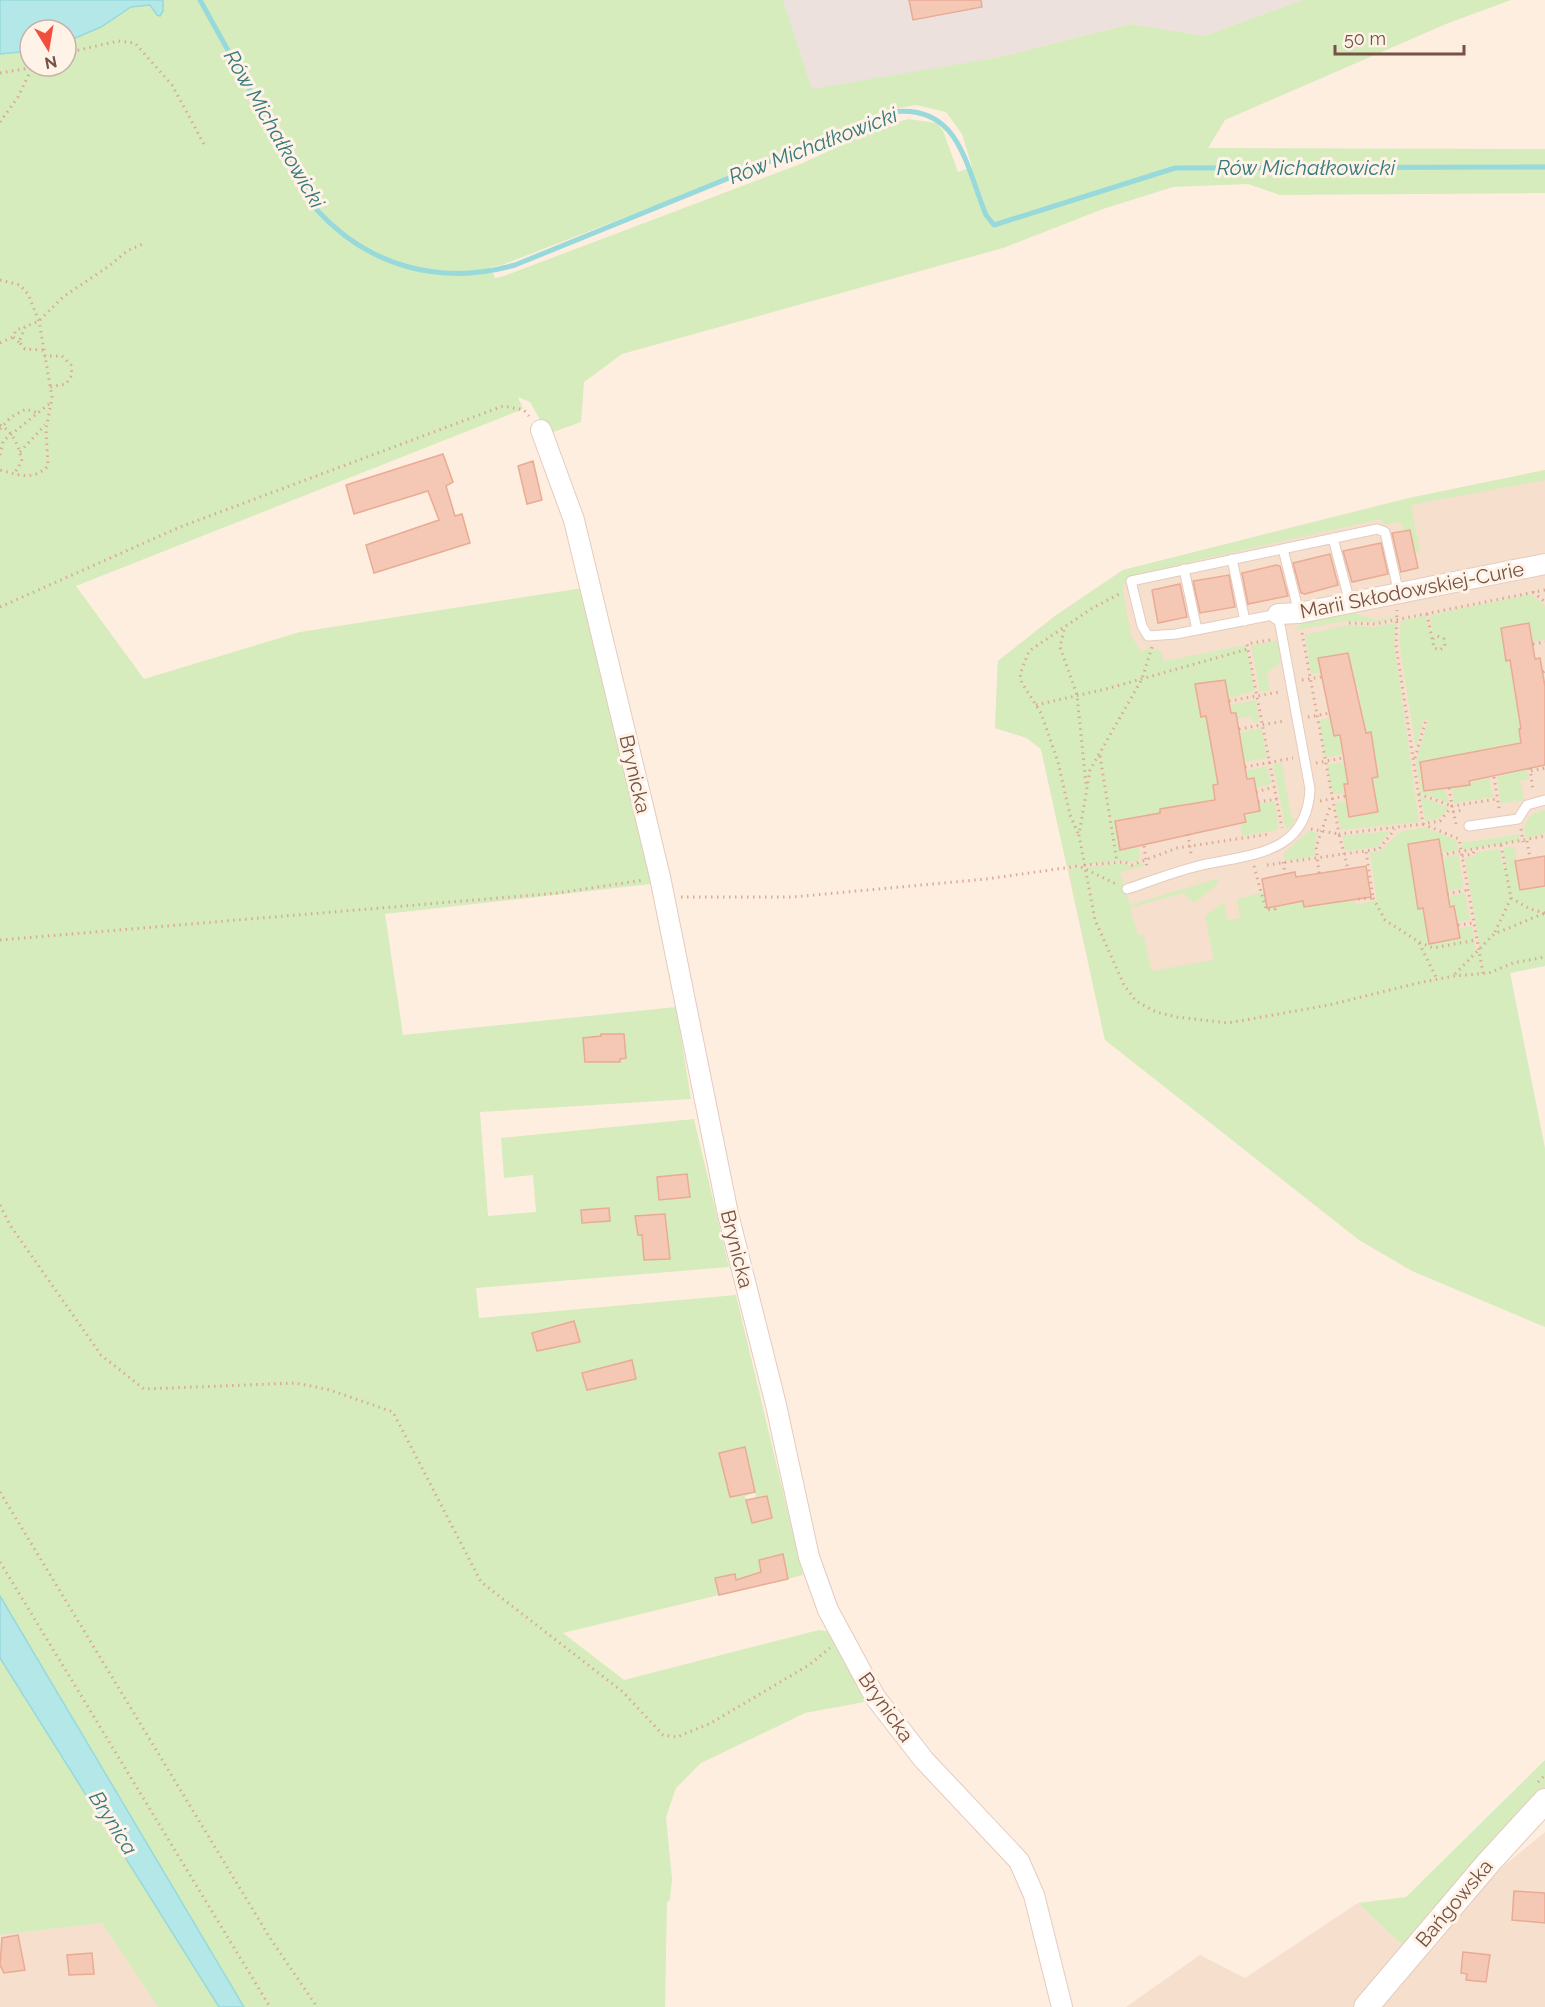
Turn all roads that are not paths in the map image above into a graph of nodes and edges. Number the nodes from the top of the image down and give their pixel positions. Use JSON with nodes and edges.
{"nodes":[{"id":1,"x":541,"y":430,"type":"road end"},
{"id":2,"x":1334,"y":538,"type":"junction"},
{"id":3,"x":1283,"y":549,"type":"junction"},
{"id":4,"x":1232,"y":559,"type":"junction"},
{"id":5,"x":1545,"y":564,"type":"edge"},
{"id":6,"x":1184,"y":569,"type":"junction"},
{"id":7,"x":1399,"y":594,"type":"junction"},
{"id":8,"x":1350,"y":603,"type":"junction"},
{"id":9,"x":1278,"y":614,"type":"junction"},
{"id":10,"x":1245,"y":621,"type":"junction"},
{"id":11,"x":1300,"y":626,"type":"junction"},
{"id":12,"x":1197,"y":630,"type":"junction"},
{"id":13,"x":1545,"y":800,"type":"edge"},
{"id":14,"x":1469,"y":826,"type":"dead end"},
{"id":15,"x":1127,"y":889,"type":"road end"},
{"id":16,"x":1545,"y":1801,"type":"edge"},
{"id":17,"x":1062,"y":2007,"type":"edge"},
{"id":18,"x":1366,"y":2007,"type":"edge"}],
"edges":[{"from":1,"to":17,"type":"street","name":"Brynicka"},
{"from":2,"to":3,"type":"lane"},
{"from":2,"to":7,"type":"lane"},
{"from":2,"to":8,"type":"lane"},
{"from":3,"to":4,"type":"lane"},
{"from":3,"to":11,"type":"lane"},
{"from":4,"to":6,"type":"lane"},
{"from":4,"to":10,"type":"lane"},
{"from":5,"to":7,"type":"street","name":"Marii Skłodowskiej-Curie"},
{"from":6,"to":12,"type":"lane"},
{"from":6,"to":12,"type":"lane"},
{"from":7,"to":8,"type":"street","name":"Marii Skłodowskiej-Curie"},
{"from":8,"to":11,"type":"street","name":"Marii Skłodowskiej-Curie"},
{"from":9,"to":10,"type":"lane"},
{"from":9,"to":11,"type":"street","name":"Marii Skłodowskiej-Curie"},
{"from":9,"to":15,"type":"lane"},
{"from":10,"to":12,"type":"lane"},
{"from":13,"to":14,"type":"lane"},
{"from":16,"to":18,"type":"street","name":"Bańgowska"}]}
